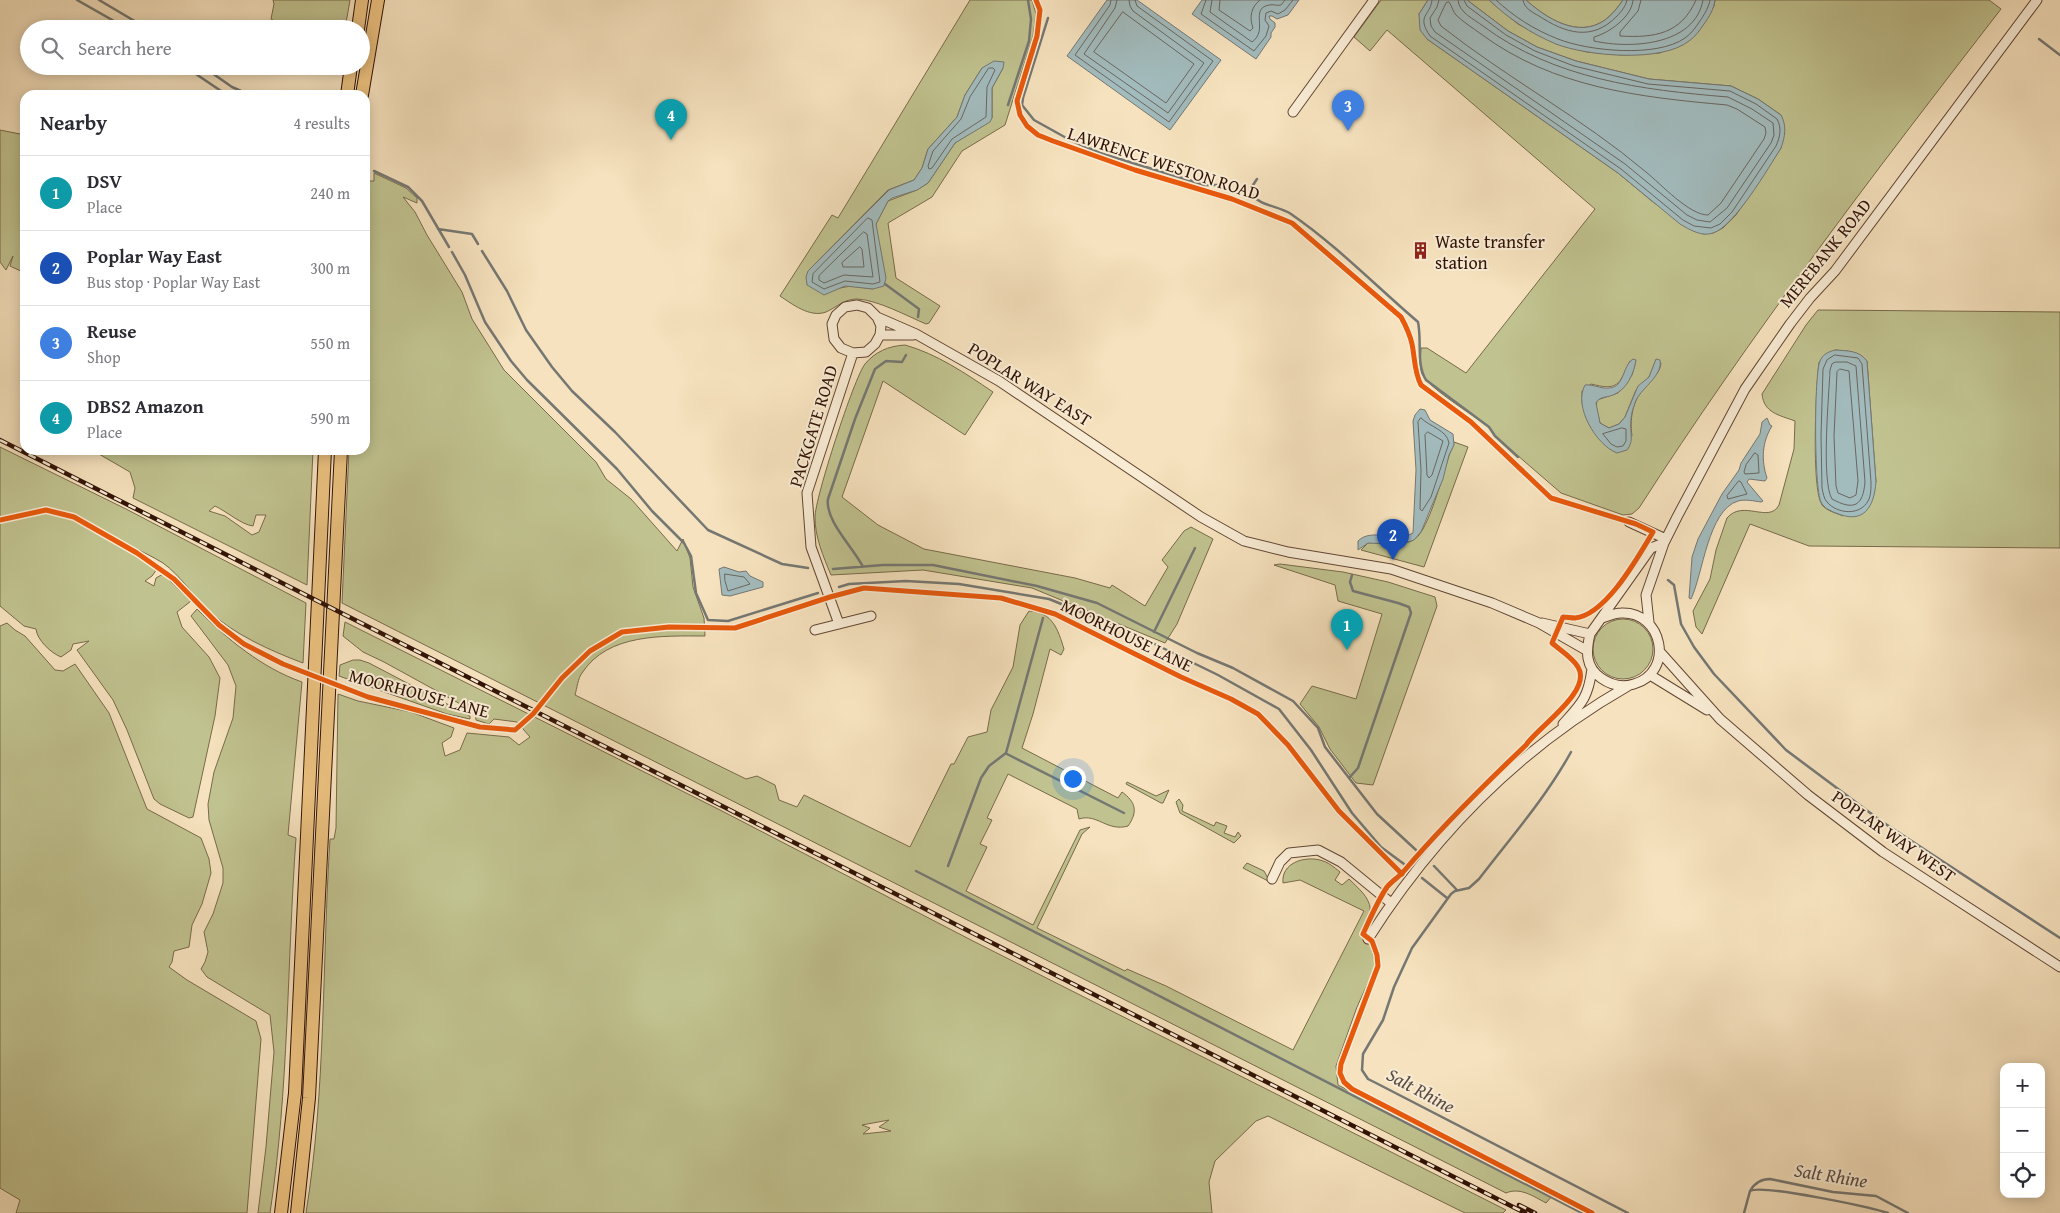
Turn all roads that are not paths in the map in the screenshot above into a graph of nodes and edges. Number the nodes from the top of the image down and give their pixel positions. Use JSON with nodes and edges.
{"nodes":[{"id":1,"x":362,"y":0,"type":"edge"},
{"id":2,"x":378,"y":0,"type":"edge"},
{"id":3,"x":1374,"y":0,"type":"edge"},
{"id":4,"x":2037,"y":0,"type":"edge"},
{"id":5,"x":359,"y":20,"type":"edge"},
{"id":6,"x":370,"y":48,"type":"edge"},
{"id":7,"x":350,"y":75,"type":"edge"},
{"id":8,"x":365,"y":75,"type":"edge"},
{"id":9,"x":348,"y":90,"type":"edge"},
{"id":10,"x":363,"y":90,"type":"edge"},
{"id":11,"x":1293,"y":112,"type":"dead end"},
{"id":12,"x":878,"y":316,"type":"junction"},
{"id":13,"x":916,"y":334,"type":"junction"},
{"id":14,"x":880,"y":335,"type":"junction"},
{"id":15,"x":853,"y":353,"type":"junction"},
{"id":16,"x":325,"y":455,"type":"edge"},
{"id":17,"x":341,"y":455,"type":"edge"},
{"id":18,"x":1629,"y":522,"type":"dead end"},
{"id":19,"x":1665,"y":541,"type":"junction"},
{"id":20,"x":871,"y":616,"type":"dead end"},
{"id":21,"x":1602,"y":618,"type":"junction"},
{"id":22,"x":1649,"y":622,"type":"junction"},
{"id":23,"x":1539,"y":623,"type":"junction"},
{"id":24,"x":839,"y":624,"type":"junction"},
{"id":25,"x":815,"y":630,"type":"dead end"},
{"id":26,"x":1590,"y":634,"type":"junction"},
{"id":27,"x":1586,"y":650,"type":"junction"},
{"id":28,"x":1660,"y":652,"type":"junction"},
{"id":29,"x":1592,"y":669,"type":"junction"},
{"id":30,"x":1650,"y":675,"type":"junction"},
{"id":31,"x":1628,"y":686,"type":"junction"},
{"id":32,"x":1720,"y":719,"type":"junction"},
{"id":33,"x":1554,"y":733,"type":"junction"},
{"id":34,"x":1272,"y":879,"type":"dead end"},
{"id":35,"x":1391,"y":903,"type":"junction"},
{"id":36,"x":1368,"y":939,"type":"dead end"},
{"id":37,"x":2060,"y":967,"type":"edge"},
{"id":38,"x":281,"y":1213,"type":"edge"},
{"id":39,"x":297,"y":1213,"type":"edge"}],
"edges":[{"from":1,"to":5,"type":"highway"},
{"from":2,"to":6,"type":"highway"},
{"from":3,"to":11,"type":"street"},
{"from":4,"to":19,"type":"street","name":"MEREBANK ROAD"},
{"from":7,"to":9,"type":"highway"},
{"from":8,"to":10,"type":"highway"},
{"from":12,"to":13,"type":"street","name":"POPLAR WAY EAST"},
{"from":12,"to":14,"type":"street"},
{"from":12,"to":15,"type":"street","name":"POPLAR WAY EAST"},
{"from":13,"to":14,"type":"street"},
{"from":13,"to":23,"type":"street","name":"POPLAR WAY EAST"},
{"from":14,"to":15,"type":"street"},
{"from":15,"to":24,"type":"street","name":"PACKGATE ROAD"},
{"from":16,"to":38,"type":"highway"},
{"from":17,"to":39,"type":"highway"},
{"from":18,"to":19,"type":"street"},
{"from":19,"to":21,"type":"street","name":"MEREBANK ROAD"},
{"from":19,"to":22,"type":"street","name":"MEREBANK ROAD"},
{"from":20,"to":24,"type":"street"},
{"from":21,"to":22,"type":"street"},
{"from":21,"to":26,"type":"street"},
{"from":22,"to":28,"type":"street"},
{"from":23,"to":26,"type":"street","name":"POPLAR WAY EAST"},
{"from":23,"to":27,"type":"street","name":"POPLAR WAY EAST"},
{"from":24,"to":25,"type":"street"},
{"from":26,"to":27,"type":"street"},
{"from":27,"to":29,"type":"street"},
{"from":28,"to":30,"type":"street"},
{"from":28,"to":32,"type":"street","name":"POPLAR WAY WEST"},
{"from":29,"to":31,"type":"street"},
{"from":29,"to":33,"type":"street"},
{"from":30,"to":31,"type":"street"},
{"from":30,"to":32,"type":"street","name":"POPLAR WAY WEST"},
{"from":31,"to":33,"type":"street"},
{"from":32,"to":37,"type":"street","name":"POPLAR WAY WEST"},
{"from":33,"to":35,"type":"street"},
{"from":34,"to":35,"type":"street"},
{"from":35,"to":36,"type":"street"}]}
